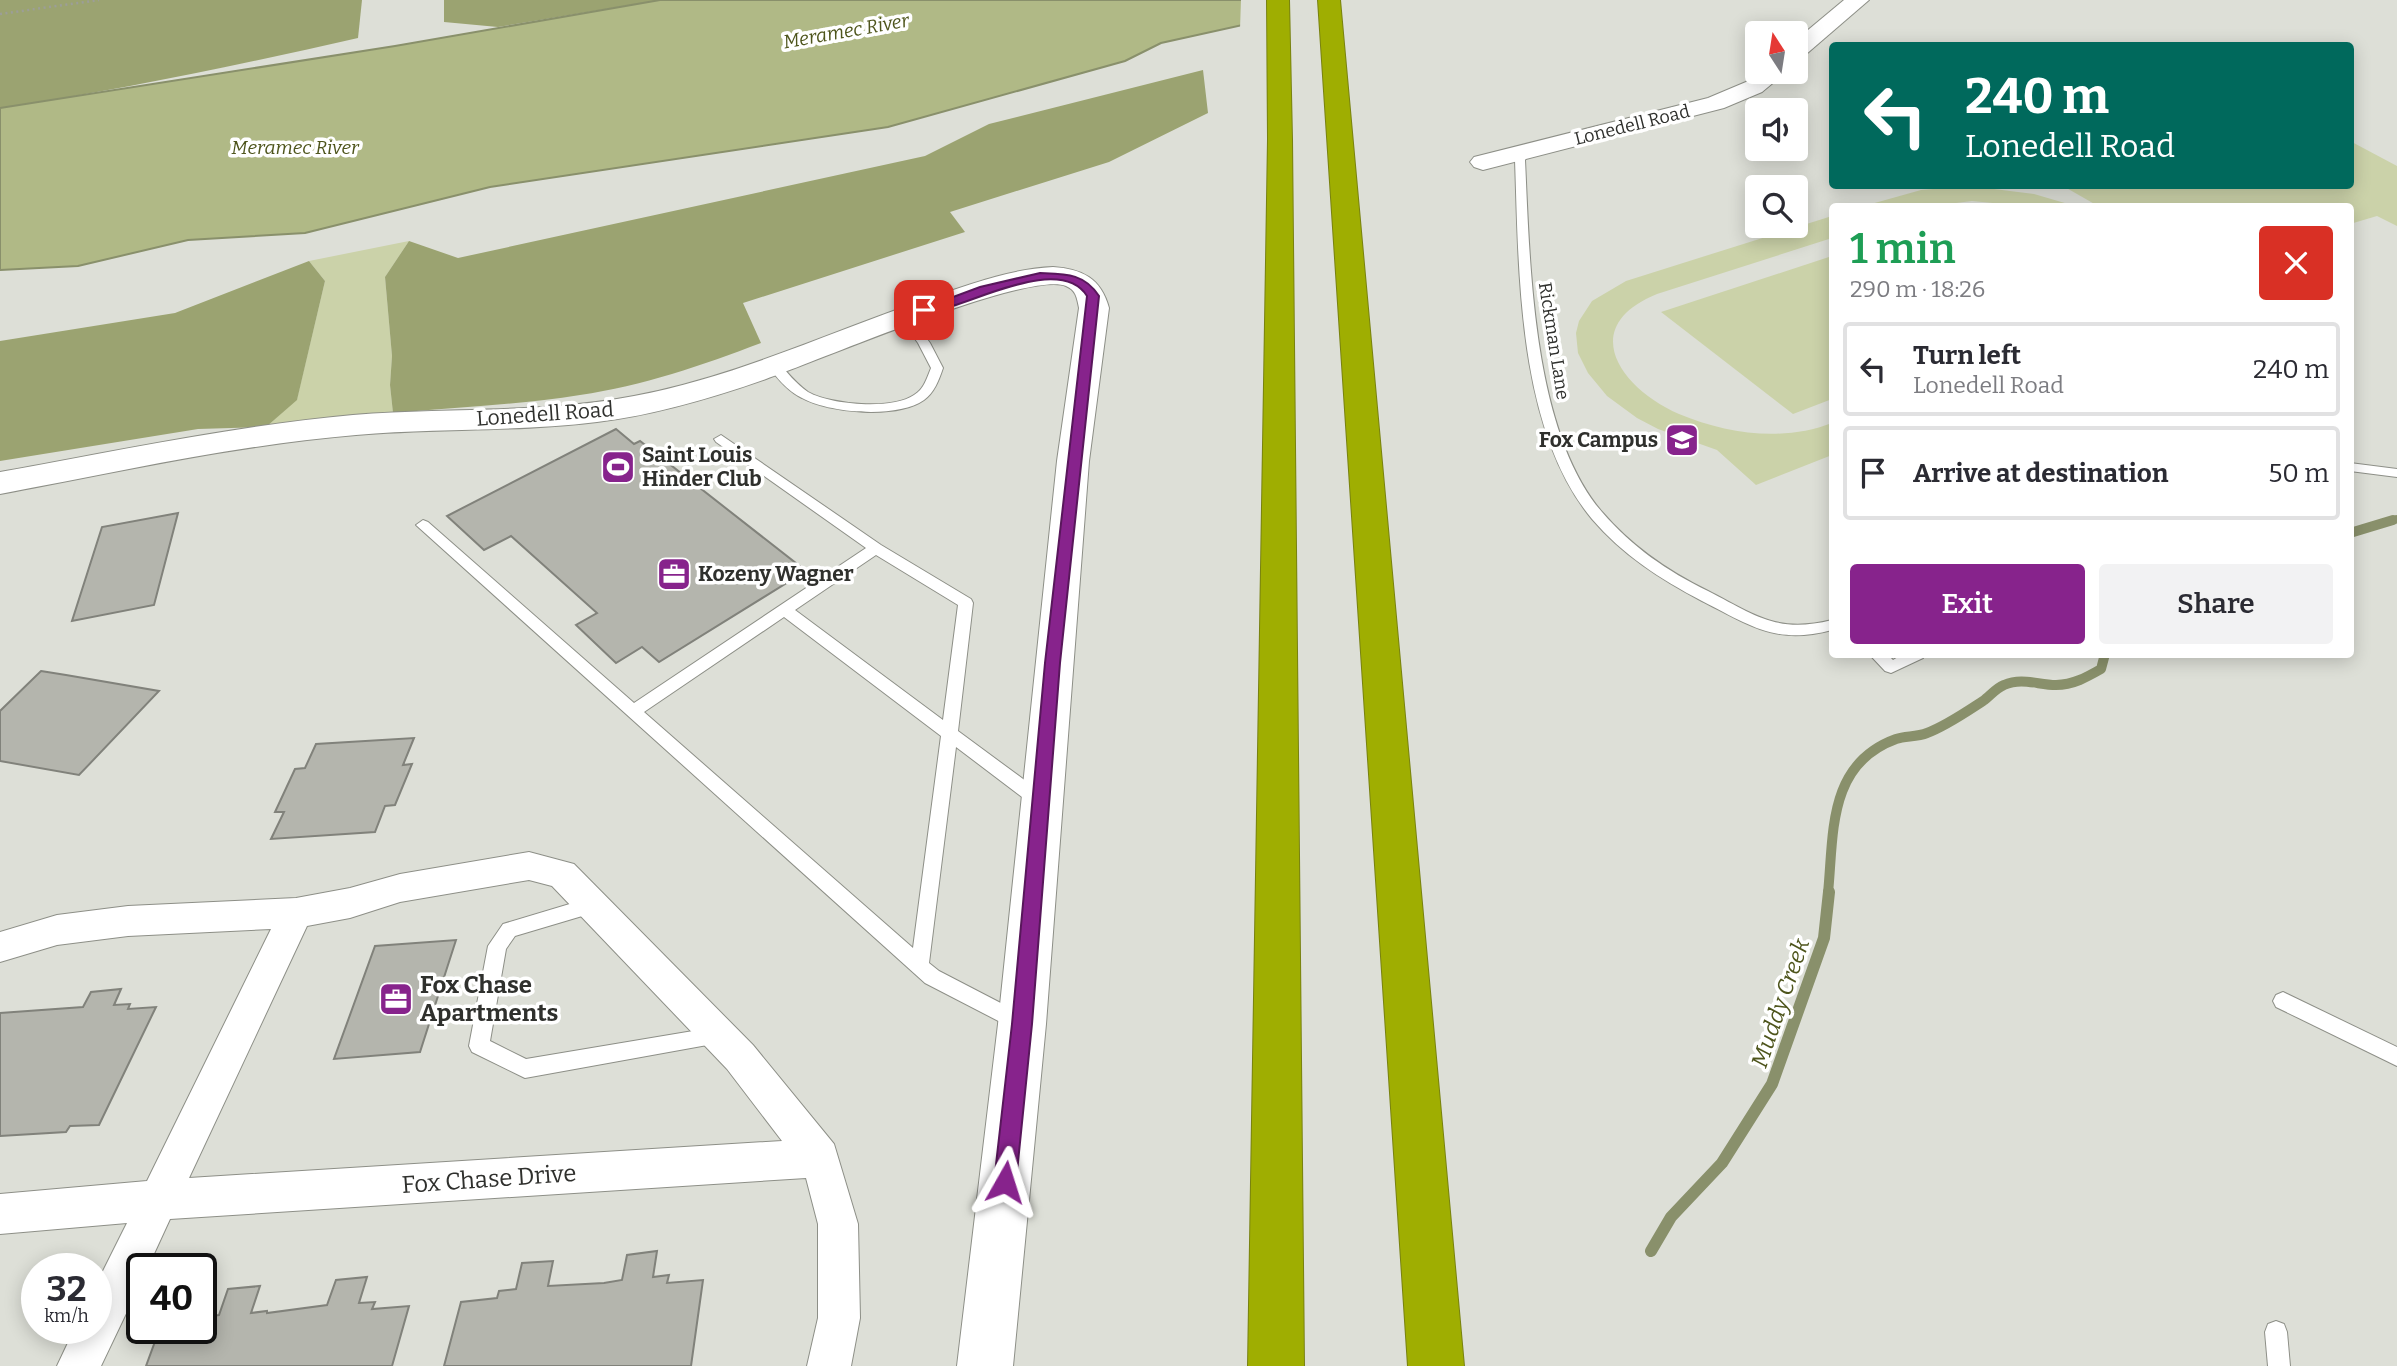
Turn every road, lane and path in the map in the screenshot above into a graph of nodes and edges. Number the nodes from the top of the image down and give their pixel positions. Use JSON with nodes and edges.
{"nodes":[{"id":1,"x":99,"y":0,"type":"edge"},
{"id":2,"x":1278,"y":0,"type":"edge"},
{"id":3,"x":1329,"y":0,"type":"edge"},
{"id":4,"x":1858,"y":0,"type":"edge"},
{"id":5,"x":0,"y":14,"type":"edge"},
{"id":6,"x":1808,"y":40,"type":"edge"},
{"id":7,"x":1758,"y":84,"type":"edge"},
{"id":8,"x":1525,"y":152,"type":"junction"},
{"id":9,"x":1483,"y":162,"type":"dead end"},
{"id":10,"x":905,"y":317,"type":"junction"},
{"id":11,"x":773,"y":364,"type":"junction"},
{"id":12,"x":721,"y":439,"type":"dead end"},
{"id":13,"x":2354,"y":468,"type":"edge"},
{"id":14,"x":2397,"y":473,"type":"edge"},
{"id":15,"x":0,"y":483,"type":"edge"},
{"id":16,"x":424,"y":525,"type":"dead end"},
{"id":17,"x":876,"y":548,"type":"junction"},
{"id":18,"x":784,"y":609,"type":"junction"},
{"id":19,"x":1829,"y":626,"type":"edge"},
{"id":20,"x":1881,"y":658,"type":"edge"},
{"id":21,"x":1910,"y":658,"type":"edge"},
{"id":22,"x":633,"y":711,"type":"junction"},
{"id":23,"x":950,"y":733,"type":"junction"},
{"id":24,"x":1041,"y":802,"type":"junction"},
{"id":25,"x":593,"y":905,"type":"junction"},
{"id":26,"x":296,"y":913,"type":"junction"},
{"id":27,"x":0,"y":947,"type":"edge"},
{"id":28,"x":920,"y":964,"type":"junction"},
{"id":29,"x":2283,"y":1001,"type":"dead end"},
{"id":30,"x":1022,"y":1024,"type":"junction"},
{"id":31,"x":720,"y":1035,"type":"junction"},
{"id":32,"x":2397,"y":1057,"type":"edge"},
{"id":33,"x":820,"y":1158,"type":"junction"},
{"id":34,"x":159,"y":1200,"type":"junction"},
{"id":35,"x":0,"y":1214,"type":"edge"},
{"id":36,"x":2276,"y":1332,"type":"dead end"},
{"id":37,"x":79,"y":1366,"type":"edge"},
{"id":38,"x":829,"y":1366,"type":"edge"},
{"id":39,"x":985,"y":1366,"type":"edge"},
{"id":40,"x":1276,"y":1366,"type":"edge"},
{"id":41,"x":1436,"y":1366,"type":"edge"},
{"id":42,"x":2279,"y":1366,"type":"edge"}],
"edges":[{"from":1,"to":5,"type":"path"},
{"from":2,"to":40,"type":"highway"},
{"from":3,"to":41,"type":"highway"},
{"from":4,"to":6,"type":"street"},
{"from":7,"to":8,"type":"street","name":"Lonedell Road"},
{"from":8,"to":9,"type":"street","name":"Lonedell Road"},
{"from":8,"to":19,"type":"lane","name":"Rickman Lane"},
{"from":10,"to":11,"type":"street","name":"Lonedell Road"},
{"from":10,"to":11,"type":"lane"},
{"from":10,"to":24,"type":"street","name":"Lonedell Road"},
{"from":11,"to":15,"type":"street","name":"Lonedell Road"},
{"from":12,"to":17,"type":"lane"},
{"from":13,"to":14,"type":"lane"},
{"from":16,"to":22,"type":"lane"},
{"from":17,"to":18,"type":"lane"},
{"from":17,"to":23,"type":"lane"},
{"from":18,"to":22,"type":"lane"},
{"from":18,"to":23,"type":"lane"},
{"from":20,"to":21,"type":"lane"},
{"from":22,"to":28,"type":"lane"},
{"from":23,"to":24,"type":"lane"},
{"from":23,"to":28,"type":"lane"},
{"from":24,"to":30,"type":"street"},
{"from":25,"to":26,"type":"street"},
{"from":25,"to":31,"type":"street"},
{"from":25,"to":31,"type":"lane"},
{"from":26,"to":27,"type":"street"},
{"from":26,"to":34,"type":"street"},
{"from":28,"to":30,"type":"lane"},
{"from":29,"to":32,"type":"lane"},
{"from":30,"to":39,"type":"street"},
{"from":31,"to":33,"type":"street"},
{"from":33,"to":34,"type":"street","name":"Fox Chase Drive"},
{"from":33,"to":38,"type":"street"},
{"from":34,"to":35,"type":"street","name":"Fox Chase Drive"},
{"from":34,"to":37,"type":"street"},
{"from":36,"to":42,"type":"lane"}]}
